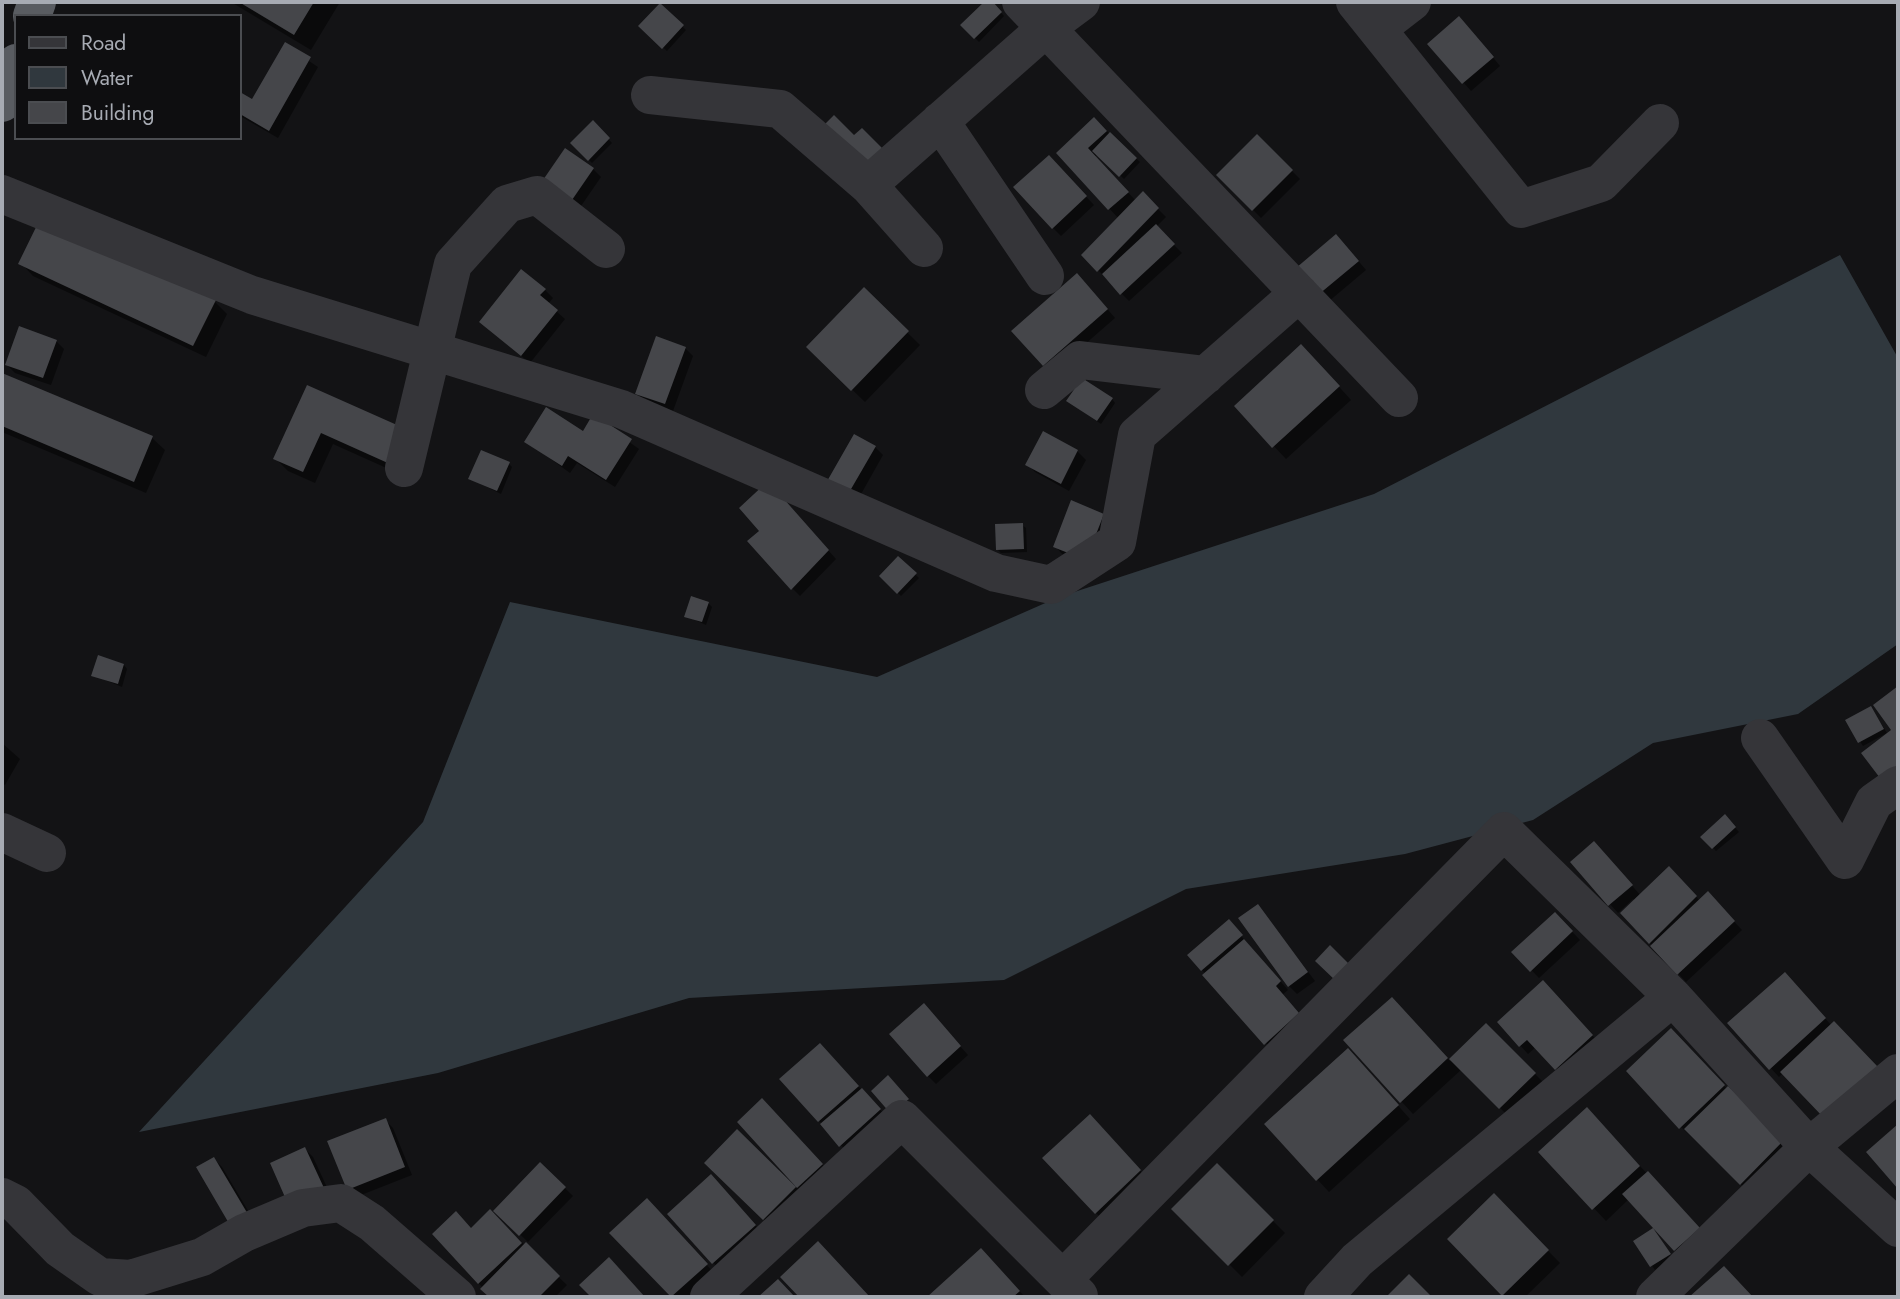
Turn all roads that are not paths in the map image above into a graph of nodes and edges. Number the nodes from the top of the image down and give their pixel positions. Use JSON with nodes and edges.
{"nodes":[{"id":1,"x":1081,"y":2,"type":"edge"},
{"id":2,"x":1412,"y":2,"type":"edge"},
{"id":3,"x":1034,"y":15,"type":"edge"},
{"id":4,"x":1366,"y":15,"type":"edge"},
{"id":5,"x":14,"y":70,"type":"edge"},
{"id":6,"x":650,"y":95,"type":"dead end"},
{"id":7,"x":2,"y":103,"type":"edge"},
{"id":8,"x":940,"y":121,"type":"junction"},
{"id":9,"x":1660,"y":123,"type":"dead end"},
{"id":10,"x":868,"y":185,"type":"junction"},
{"id":11,"x":2,"y":194,"type":"edge"},
{"id":12,"x":923,"y":248,"type":"dead end"},
{"id":13,"x":606,"y":249,"type":"dead end"},
{"id":14,"x":1045,"y":276,"type":"dead end"},
{"id":15,"x":1299,"y":293,"type":"junction"},
{"id":16,"x":430,"y":351,"type":"junction"},
{"id":17,"x":1206,"y":375,"type":"junction"},
{"id":18,"x":1044,"y":390,"type":"dead end"},
{"id":19,"x":1399,"y":398,"type":"dead end"},
{"id":20,"x":404,"y":468,"type":"dead end"},
{"id":21,"x":1760,"y":738,"type":"dead end"},
{"id":22,"x":1898,"y":785,"type":"edge"},
{"id":23,"x":2,"y":832,"type":"edge"},
{"id":24,"x":47,"y":853,"type":"dead end"},
{"id":25,"x":1673,"y":997,"type":"junction"},
{"id":26,"x":1898,"y":1073,"type":"edge"},
{"id":27,"x":1809,"y":1147,"type":"junction"},
{"id":28,"x":2,"y":1197,"type":"edge"},
{"id":29,"x":1898,"y":1228,"type":"edge"},
{"id":30,"x":1072,"y":1288,"type":"edge"},
{"id":31,"x":457,"y":1297,"type":"edge"},
{"id":32,"x":709,"y":1297,"type":"edge"},
{"id":33,"x":1323,"y":1297,"type":"edge"},
{"id":34,"x":1655,"y":1297,"type":"edge"}],
"edges":[{"from":1,"to":3,"type":"street"},
{"from":2,"to":4,"type":"street"},
{"from":3,"to":8,"type":"street"},
{"from":3,"to":15,"type":"street"},
{"from":4,"to":9,"type":"street"},
{"from":5,"to":7,"type":"highway"},
{"from":6,"to":10,"type":"street"},
{"from":8,"to":10,"type":"street"},
{"from":8,"to":14,"type":"street"},
{"from":10,"to":12,"type":"street"},
{"from":11,"to":16,"type":"street"},
{"from":13,"to":16,"type":"street"},
{"from":15,"to":17,"type":"street"},
{"from":15,"to":19,"type":"street"},
{"from":16,"to":17,"type":"street"},
{"from":16,"to":20,"type":"street"},
{"from":17,"to":18,"type":"street"},
{"from":21,"to":22,"type":"street"},
{"from":23,"to":24,"type":"street"},
{"from":25,"to":27,"type":"street"},
{"from":25,"to":30,"type":"street"},
{"from":25,"to":33,"type":"street"},
{"from":26,"to":27,"type":"street"},
{"from":27,"to":29,"type":"street"},
{"from":27,"to":34,"type":"street"},
{"from":28,"to":31,"type":"street"},
{"from":30,"to":32,"type":"street"}]}
